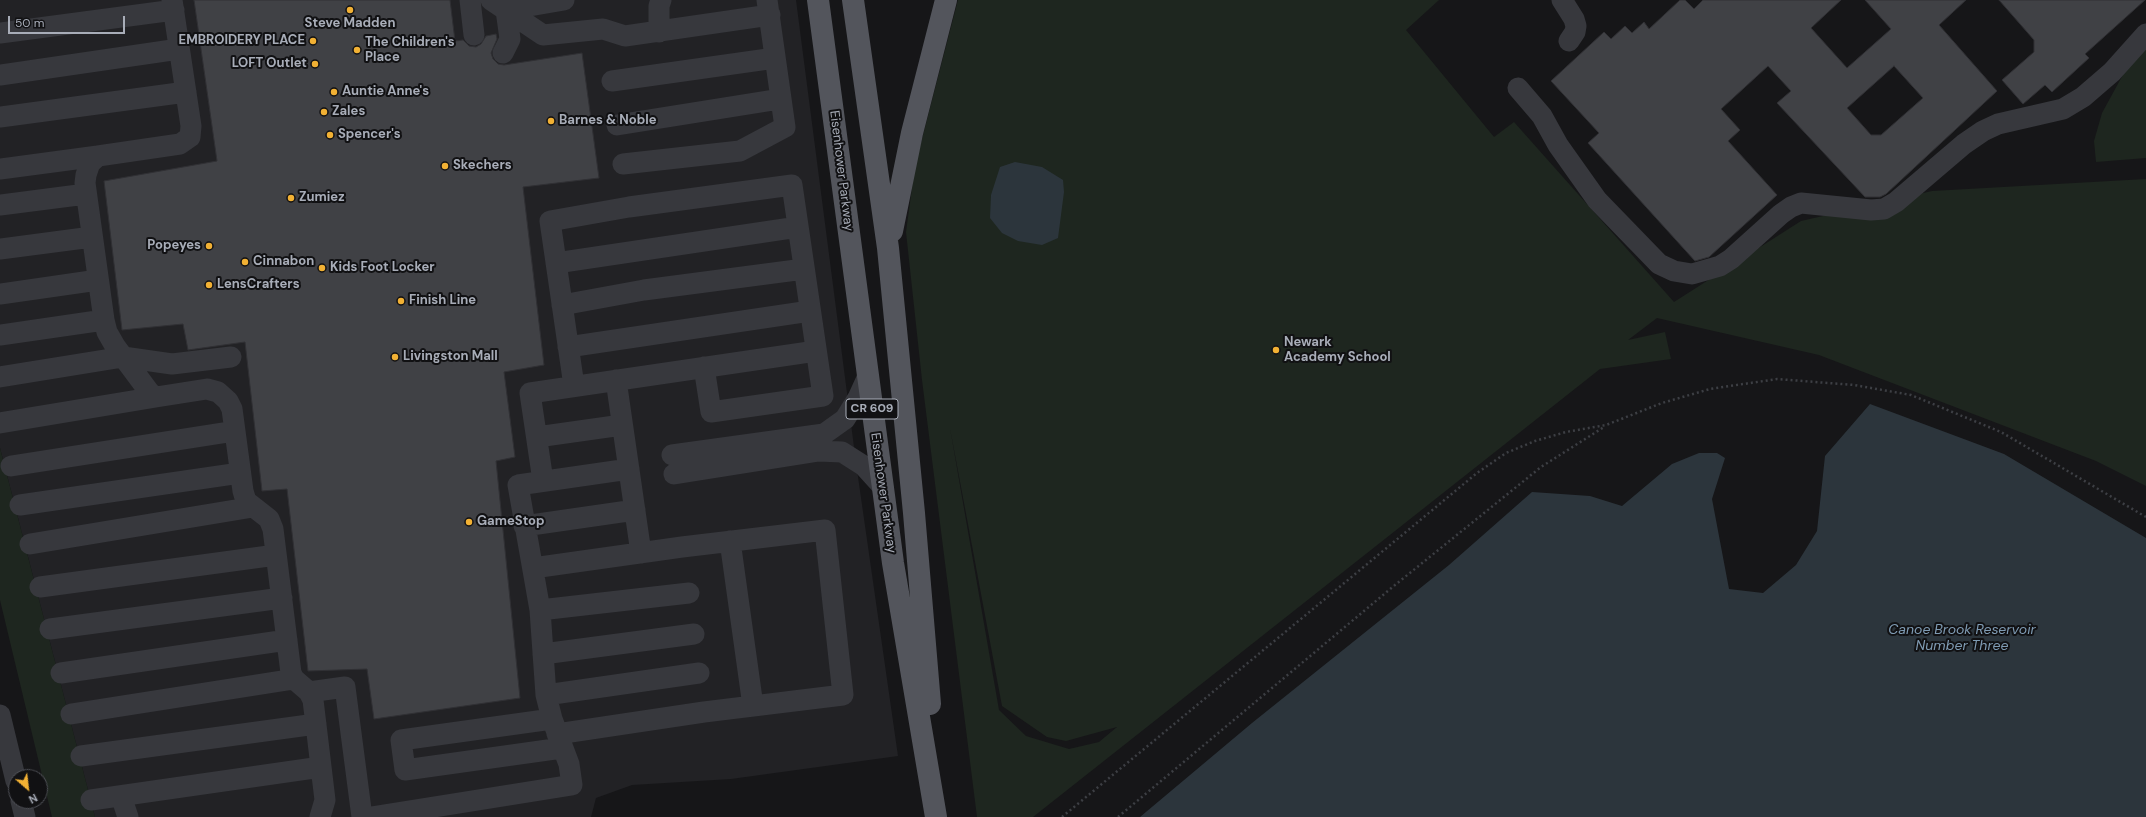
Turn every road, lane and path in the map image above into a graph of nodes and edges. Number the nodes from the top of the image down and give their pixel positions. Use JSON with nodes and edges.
{"nodes":[{"id":1,"x":470,"y":0,"type":"edge"},
{"id":2,"x":564,"y":0,"type":"edge"},
{"id":3,"x":661,"y":0,"type":"edge"},
{"id":4,"x":818,"y":0,"type":"edge"},
{"id":5,"x":853,"y":0,"type":"edge"},
{"id":6,"x":946,"y":0,"type":"edge"},
{"id":7,"x":1562,"y":0,"type":"edge"},
{"id":8,"x":173,"y":5,"type":"edge"},
{"id":9,"x":498,"y":5,"type":"edge"},
{"id":10,"x":769,"y":8,"type":"edge"},
{"id":11,"x":659,"y":32,"type":"junction"},
{"id":12,"x":0,"y":33,"type":"edge"},
{"id":13,"x":2146,"y":34,"type":"edge"},
{"id":14,"x":474,"y":35,"type":"dead end"},
{"id":15,"x":1569,"y":42,"type":"dead end"},
{"id":16,"x":180,"y":49,"type":"junction"},
{"id":17,"x":503,"y":53,"type":"dead end"},
{"id":18,"x":774,"y":58,"type":"junction"},
{"id":19,"x":0,"y":75,"type":"edge"},
{"id":20,"x":612,"y":81,"type":"dead end"},
{"id":21,"x":1518,"y":88,"type":"dead end"},
{"id":22,"x":186,"y":92,"type":"junction"},
{"id":23,"x":780,"y":99,"type":"junction"},
{"id":24,"x":0,"y":117,"type":"edge"},
{"id":25,"x":617,"y":124,"type":"dead end"},
{"id":26,"x":98,"y":156,"type":"junction"},
{"id":27,"x":623,"y":164,"type":"dead end"},
{"id":28,"x":0,"y":169,"type":"edge"},
{"id":29,"x":86,"y":194,"type":"junction"},
{"id":30,"x":0,"y":205,"type":"edge"},
{"id":31,"x":798,"y":227,"type":"junction"},
{"id":32,"x":92,"y":237,"type":"junction"},
{"id":33,"x":888,"y":248,"type":"junction"},
{"id":34,"x":0,"y":249,"type":"edge"},
{"id":35,"x":556,"y":263,"type":"junction"},
{"id":36,"x":804,"y":269,"type":"junction"},
{"id":37,"x":98,"y":280,"type":"junction"},
{"id":38,"x":0,"y":294,"type":"edge"},
{"id":39,"x":562,"y":305,"type":"junction"},
{"id":40,"x":810,"y":311,"type":"junction"},
{"id":41,"x":104,"y":320,"type":"junction"},
{"id":42,"x":0,"y":335,"type":"edge"},
{"id":43,"x":568,"y":346,"type":"junction"},
{"id":44,"x":816,"y":351,"type":"junction"},
{"id":45,"x":232,"y":357,"type":"dead end"},
{"id":46,"x":123,"y":358,"type":"junction"},
{"id":47,"x":704,"y":367,"type":"junction"},
{"id":48,"x":868,"y":376,"type":"junction"},
{"id":49,"x":0,"y":377,"type":"edge"},
{"id":50,"x":616,"y":380,"type":"junction"},
{"id":51,"x":574,"y":386,"type":"junction"},
{"id":52,"x":156,"y":397,"type":"junction"},
{"id":53,"x":0,"y":423,"type":"edge"},
{"id":54,"x":622,"y":425,"type":"junction"},
{"id":55,"x":1606,"y":425,"type":"junction"},
{"id":56,"x":235,"y":431,"type":"junction"},
{"id":57,"x":537,"y":437,"type":"junction"},
{"id":58,"x":11,"y":466,"type":"dead end"},
{"id":59,"x":629,"y":469,"type":"junction"},
{"id":60,"x":240,"y":474,"type":"junction"},
{"id":61,"x":543,"y":481,"type":"junction"},
{"id":62,"x":883,"y":487,"type":"junction"},
{"id":63,"x":20,"y":505,"type":"dead end"},
{"id":64,"x":253,"y":507,"type":"junction"},
{"id":65,"x":635,"y":510,"type":"junction"},
{"id":66,"x":2146,"y":517,"type":"edge"},
{"id":67,"x":524,"y":526,"type":"junction"},
{"id":68,"x":730,"y":541,"type":"junction"},
{"id":69,"x":30,"y":544,"type":"dead end"},
{"id":70,"x":641,"y":553,"type":"junction"},
{"id":71,"x":276,"y":555,"type":"junction"},
{"id":72,"x":533,"y":568,"type":"junction"},
{"id":73,"x":40,"y":587,"type":"dead end"},
{"id":74,"x":688,"y":593,"type":"dead end"},
{"id":75,"x":282,"y":598,"type":"junction"},
{"id":76,"x":540,"y":610,"type":"junction"},
{"id":77,"x":50,"y":629,"type":"dead end"},
{"id":78,"x":694,"y":634,"type":"dead end"},
{"id":79,"x":287,"y":640,"type":"junction"},
{"id":80,"x":543,"y":654,"type":"junction"},
{"id":81,"x":61,"y":673,"type":"dead end"},
{"id":82,"x":699,"y":673,"type":"dead end"},
{"id":83,"x":301,"y":685,"type":"junction"},
{"id":84,"x":546,"y":695,"type":"junction"},
{"id":85,"x":753,"y":706,"type":"junction"},
{"id":86,"x":71,"y":714,"type":"dead end"},
{"id":87,"x":0,"y":715,"type":"edge"},
{"id":88,"x":316,"y":724,"type":"junction"},
{"id":89,"x":557,"y":734,"type":"junction"},
{"id":90,"x":81,"y":756,"type":"dead end"},
{"id":91,"x":321,"y":767,"type":"junction"},
{"id":92,"x":13,"y":769,"type":"edge"},
{"id":93,"x":121,"y":796,"type":"junction"},
{"id":94,"x":92,"y":800,"type":"dead end"},
{"id":95,"x":128,"y":817,"type":"edge"},
{"id":96,"x":320,"y":817,"type":"edge"},
{"id":97,"x":362,"y":817,"type":"edge"},
{"id":98,"x":371,"y":817,"type":"edge"},
{"id":99,"x":937,"y":817,"type":"edge"},
{"id":100,"x":1062,"y":817,"type":"edge"},
{"id":101,"x":1118,"y":817,"type":"edge"}],
"edges":[{"from":1,"to":14,"type":"street"},
{"from":2,"to":9,"type":"street"},
{"from":3,"to":11,"type":"street"},
{"from":4,"to":48,"type":"main road","name":"Eisenhower Parkway","number":"CR 609"},
{"from":5,"to":33,"type":"main road","name":"Eisenhower Parkway","number":"CR 609"},
{"from":6,"to":33,"type":"main road"},
{"from":7,"to":15,"type":"street"},
{"from":8,"to":12,"type":"street"},
{"from":8,"to":16,"type":"street"},
{"from":9,"to":11,"type":"street"},
{"from":9,"to":17,"type":"street"},
{"from":10,"to":11,"type":"street"},
{"from":10,"to":18,"type":"street"},
{"from":13,"to":21,"type":"street"},
{"from":16,"to":19,"type":"street"},
{"from":16,"to":22,"type":"street"},
{"from":18,"to":20,"type":"street"},
{"from":18,"to":23,"type":"street"},
{"from":22,"to":24,"type":"street"},
{"from":22,"to":26,"type":"street"},
{"from":23,"to":25,"type":"street"},
{"from":23,"to":27,"type":"street"},
{"from":26,"to":28,"type":"street"},
{"from":26,"to":29,"type":"street"},
{"from":29,"to":30,"type":"street"},
{"from":29,"to":32,"type":"street"},
{"from":31,"to":35,"type":"street"},
{"from":31,"to":35,"type":"street"},
{"from":31,"to":36,"type":"street"},
{"from":32,"to":34,"type":"street"},
{"from":32,"to":37,"type":"street"},
{"from":33,"to":99,"type":"main road","name":"Eisenhower Parkway","number":"CR 609"},
{"from":35,"to":39,"type":"street"},
{"from":36,"to":39,"type":"street"},
{"from":36,"to":40,"type":"street"},
{"from":37,"to":38,"type":"street"},
{"from":37,"to":41,"type":"street"},
{"from":39,"to":43,"type":"street"},
{"from":40,"to":43,"type":"street"},
{"from":40,"to":44,"type":"street"},
{"from":41,"to":42,"type":"street"},
{"from":41,"to":46,"type":"street"},
{"from":43,"to":51,"type":"street"},
{"from":44,"to":47,"type":"street"},
{"from":44,"to":47,"type":"street"},
{"from":45,"to":46,"type":"street"},
{"from":46,"to":49,"type":"street"},
{"from":46,"to":52,"type":"street"},
{"from":47,"to":50,"type":"street"},
{"from":48,"to":62,"type":"main road","name":"Eisenhower Parkway","number":"CR 609"},
{"from":48,"to":62,"type":"street"},
{"from":50,"to":51,"type":"street"},
{"from":50,"to":54,"type":"street"},
{"from":51,"to":57,"type":"street"},
{"from":52,"to":53,"type":"street"},
{"from":52,"to":56,"type":"street"},
{"from":54,"to":57,"type":"street"},
{"from":54,"to":59,"type":"street"},
{"from":55,"to":66,"type":"path"},
{"from":55,"to":100,"type":"path"},
{"from":55,"to":101,"type":"path"},
{"from":56,"to":58,"type":"street"},
{"from":56,"to":60,"type":"street"},
{"from":57,"to":61,"type":"street"},
{"from":59,"to":61,"type":"street"},
{"from":59,"to":65,"type":"street"},
{"from":60,"to":63,"type":"street"},
{"from":60,"to":64,"type":"street"},
{"from":61,"to":67,"type":"street"},
{"from":62,"to":99,"type":"main road","name":"Eisenhower Parkway","number":"CR 609"},
{"from":64,"to":69,"type":"street"},
{"from":64,"to":71,"type":"street"},
{"from":65,"to":67,"type":"street"},
{"from":65,"to":70,"type":"street"},
{"from":67,"to":72,"type":"street"},
{"from":68,"to":70,"type":"street"},
{"from":68,"to":85,"type":"street"},
{"from":68,"to":85,"type":"street"},
{"from":70,"to":72,"type":"street"},
{"from":71,"to":73,"type":"street"},
{"from":71,"to":75,"type":"street"},
{"from":72,"to":76,"type":"street"},
{"from":74,"to":76,"type":"street"},
{"from":75,"to":77,"type":"street"},
{"from":75,"to":79,"type":"street"},
{"from":76,"to":80,"type":"street"},
{"from":78,"to":80,"type":"street"},
{"from":79,"to":81,"type":"street"},
{"from":79,"to":83,"type":"street"},
{"from":80,"to":84,"type":"street"},
{"from":82,"to":84,"type":"street"},
{"from":83,"to":86,"type":"street"},
{"from":83,"to":88,"type":"street"},
{"from":83,"to":97,"type":"street"},
{"from":84,"to":89,"type":"street"},
{"from":85,"to":89,"type":"street"},
{"from":87,"to":92,"type":"street"},
{"from":88,"to":90,"type":"street"},
{"from":88,"to":91,"type":"street"},
{"from":89,"to":89,"type":"street"},
{"from":89,"to":98,"type":"street"},
{"from":91,"to":93,"type":"street"},
{"from":91,"to":96,"type":"street"},
{"from":93,"to":94,"type":"street"},
{"from":93,"to":95,"type":"street"}]}
